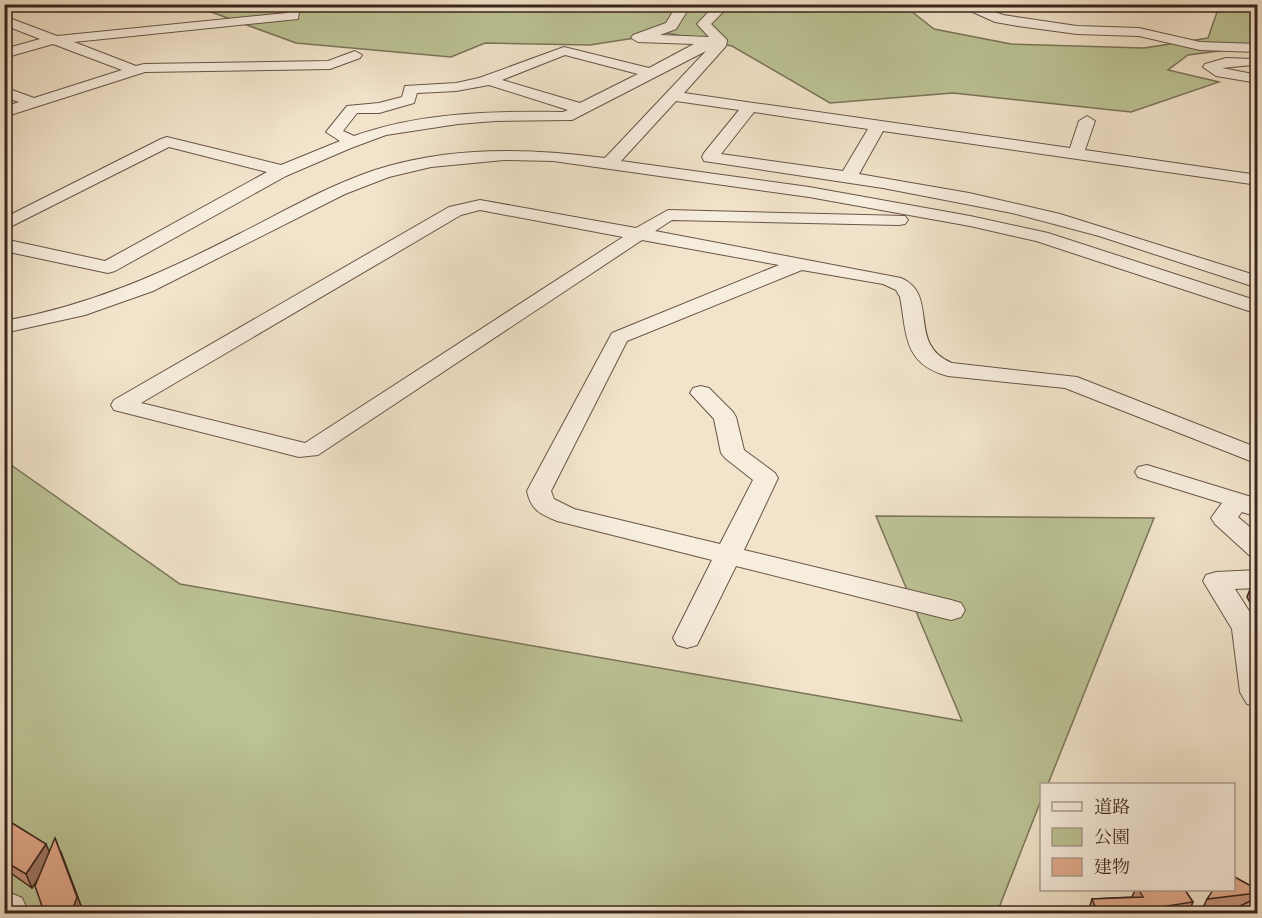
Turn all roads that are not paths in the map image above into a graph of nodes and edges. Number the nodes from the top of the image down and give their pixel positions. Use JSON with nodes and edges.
{"nodes":[{"id":1,"x":294,"y":4,"type":"edge"},
{"id":2,"x":676,"y":4,"type":"edge"},
{"id":3,"x":725,"y":4,"type":"edge"},
{"id":4,"x":961,"y":4,"type":"edge"},
{"id":5,"x":4,"y":20,"type":"edge"},
{"id":6,"x":55,"y":40,"type":"junction"},
{"id":7,"x":718,"y":46,"type":"junction"},
{"id":8,"x":1257,"y":48,"type":"edge"},
{"id":9,"x":4,"y":54,"type":"edge"},
{"id":10,"x":355,"y":55,"type":"dead end"},
{"id":11,"x":1257,"y":63,"type":"edge"},
{"id":12,"x":134,"y":70,"type":"junction"},
{"id":13,"x":649,"y":72,"type":"junction"},
{"id":14,"x":1257,"y":79,"type":"edge"},
{"id":15,"x":488,"y":80,"type":"junction"},
{"id":16,"x":4,"y":91,"type":"edge"},
{"id":17,"x":673,"y":96,"type":"junction"},
{"id":18,"x":33,"y":103,"type":"junction"},
{"id":19,"x":750,"y":107,"type":"junction"},
{"id":20,"x":582,"y":109,"type":"junction"},
{"id":21,"x":4,"y":112,"type":"edge"},
{"id":22,"x":1087,"y":121,"type":"dead end"},
{"id":23,"x":878,"y":125,"type":"junction"},
{"id":24,"x":353,"y":142,"type":"junction"},
{"id":25,"x":1076,"y":154,"type":"junction"},
{"id":26,"x":610,"y":163,"type":"junction"},
{"id":27,"x":283,"y":171,"type":"junction"},
{"id":28,"x":848,"y":177,"type":"junction"},
{"id":29,"x":1257,"y":180,"type":"edge"},
{"id":30,"x":913,"y":211,"type":"junction"},
{"id":31,"x":4,"y":225,"type":"edge"},
{"id":32,"x":636,"y":235,"type":"junction"},
{"id":33,"x":4,"y":245,"type":"edge"},
{"id":34,"x":799,"y":264,"type":"junction"},
{"id":35,"x":1257,"y":282,"type":"edge"},
{"id":36,"x":1257,"y":308,"type":"edge"},
{"id":37,"x":4,"y":327,"type":"edge"},
{"id":38,"x":701,"y":393,"type":"dead end"},
{"id":39,"x":1257,"y":457,"type":"edge"},
{"id":40,"x":1147,"y":472,"type":"dead end"},
{"id":41,"x":1248,"y":504,"type":"edge"},
{"id":42,"x":1257,"y":549,"type":"edge"},
{"id":43,"x":727,"y":555,"type":"junction"},
{"id":44,"x":1257,"y":579,"type":"edge"},
{"id":45,"x":951,"y":610,"type":"dead end"},
{"id":46,"x":687,"y":638,"type":"dead end"},
{"id":47,"x":1257,"y":696,"type":"edge"},
{"id":48,"x":4,"y":905,"type":"edge"},
{"id":49,"x":8,"y":914,"type":"edge"}],
"edges":[{"from":1,"to":6,"type":"street"},
{"from":2,"to":7,"type":"street"},
{"from":3,"to":7,"type":"street"},
{"from":4,"to":8,"type":"street"},
{"from":5,"to":6,"type":"street"},
{"from":6,"to":9,"type":"street"},
{"from":6,"to":12,"type":"street"},
{"from":7,"to":13,"type":"street"},
{"from":7,"to":17,"type":"street"},
{"from":10,"to":12,"type":"street"},
{"from":11,"to":14,"type":"street"},
{"from":12,"to":18,"type":"street"},
{"from":13,"to":15,"type":"street"},
{"from":13,"to":20,"type":"street"},
{"from":15,"to":20,"type":"street"},
{"from":15,"to":24,"type":"street"},
{"from":16,"to":18,"type":"street"},
{"from":17,"to":19,"type":"street"},
{"from":17,"to":26,"type":"street"},
{"from":18,"to":21,"type":"street"},
{"from":19,"to":23,"type":"street"},
{"from":19,"to":28,"type":"street"},
{"from":20,"to":24,"type":"street"},
{"from":22,"to":25,"type":"street"},
{"from":23,"to":25,"type":"street"},
{"from":23,"to":28,"type":"street"},
{"from":24,"to":27,"type":"street"},
{"from":25,"to":29,"type":"street"},
{"from":26,"to":30,"type":"street"},
{"from":26,"to":37,"type":"street"},
{"from":27,"to":31,"type":"street"},
{"from":27,"to":33,"type":"street"},
{"from":28,"to":35,"type":"street"},
{"from":30,"to":32,"type":"street"},
{"from":30,"to":36,"type":"street"},
{"from":32,"to":32,"type":"street"},
{"from":32,"to":34,"type":"street"},
{"from":34,"to":39,"type":"street"},
{"from":34,"to":43,"type":"street"},
{"from":38,"to":43,"type":"street"},
{"from":40,"to":41,"type":"street"},
{"from":41,"to":42,"type":"street"},
{"from":43,"to":45,"type":"street"},
{"from":43,"to":46,"type":"street"},
{"from":44,"to":47,"type":"street"},
{"from":48,"to":49,"type":"street"}]}
